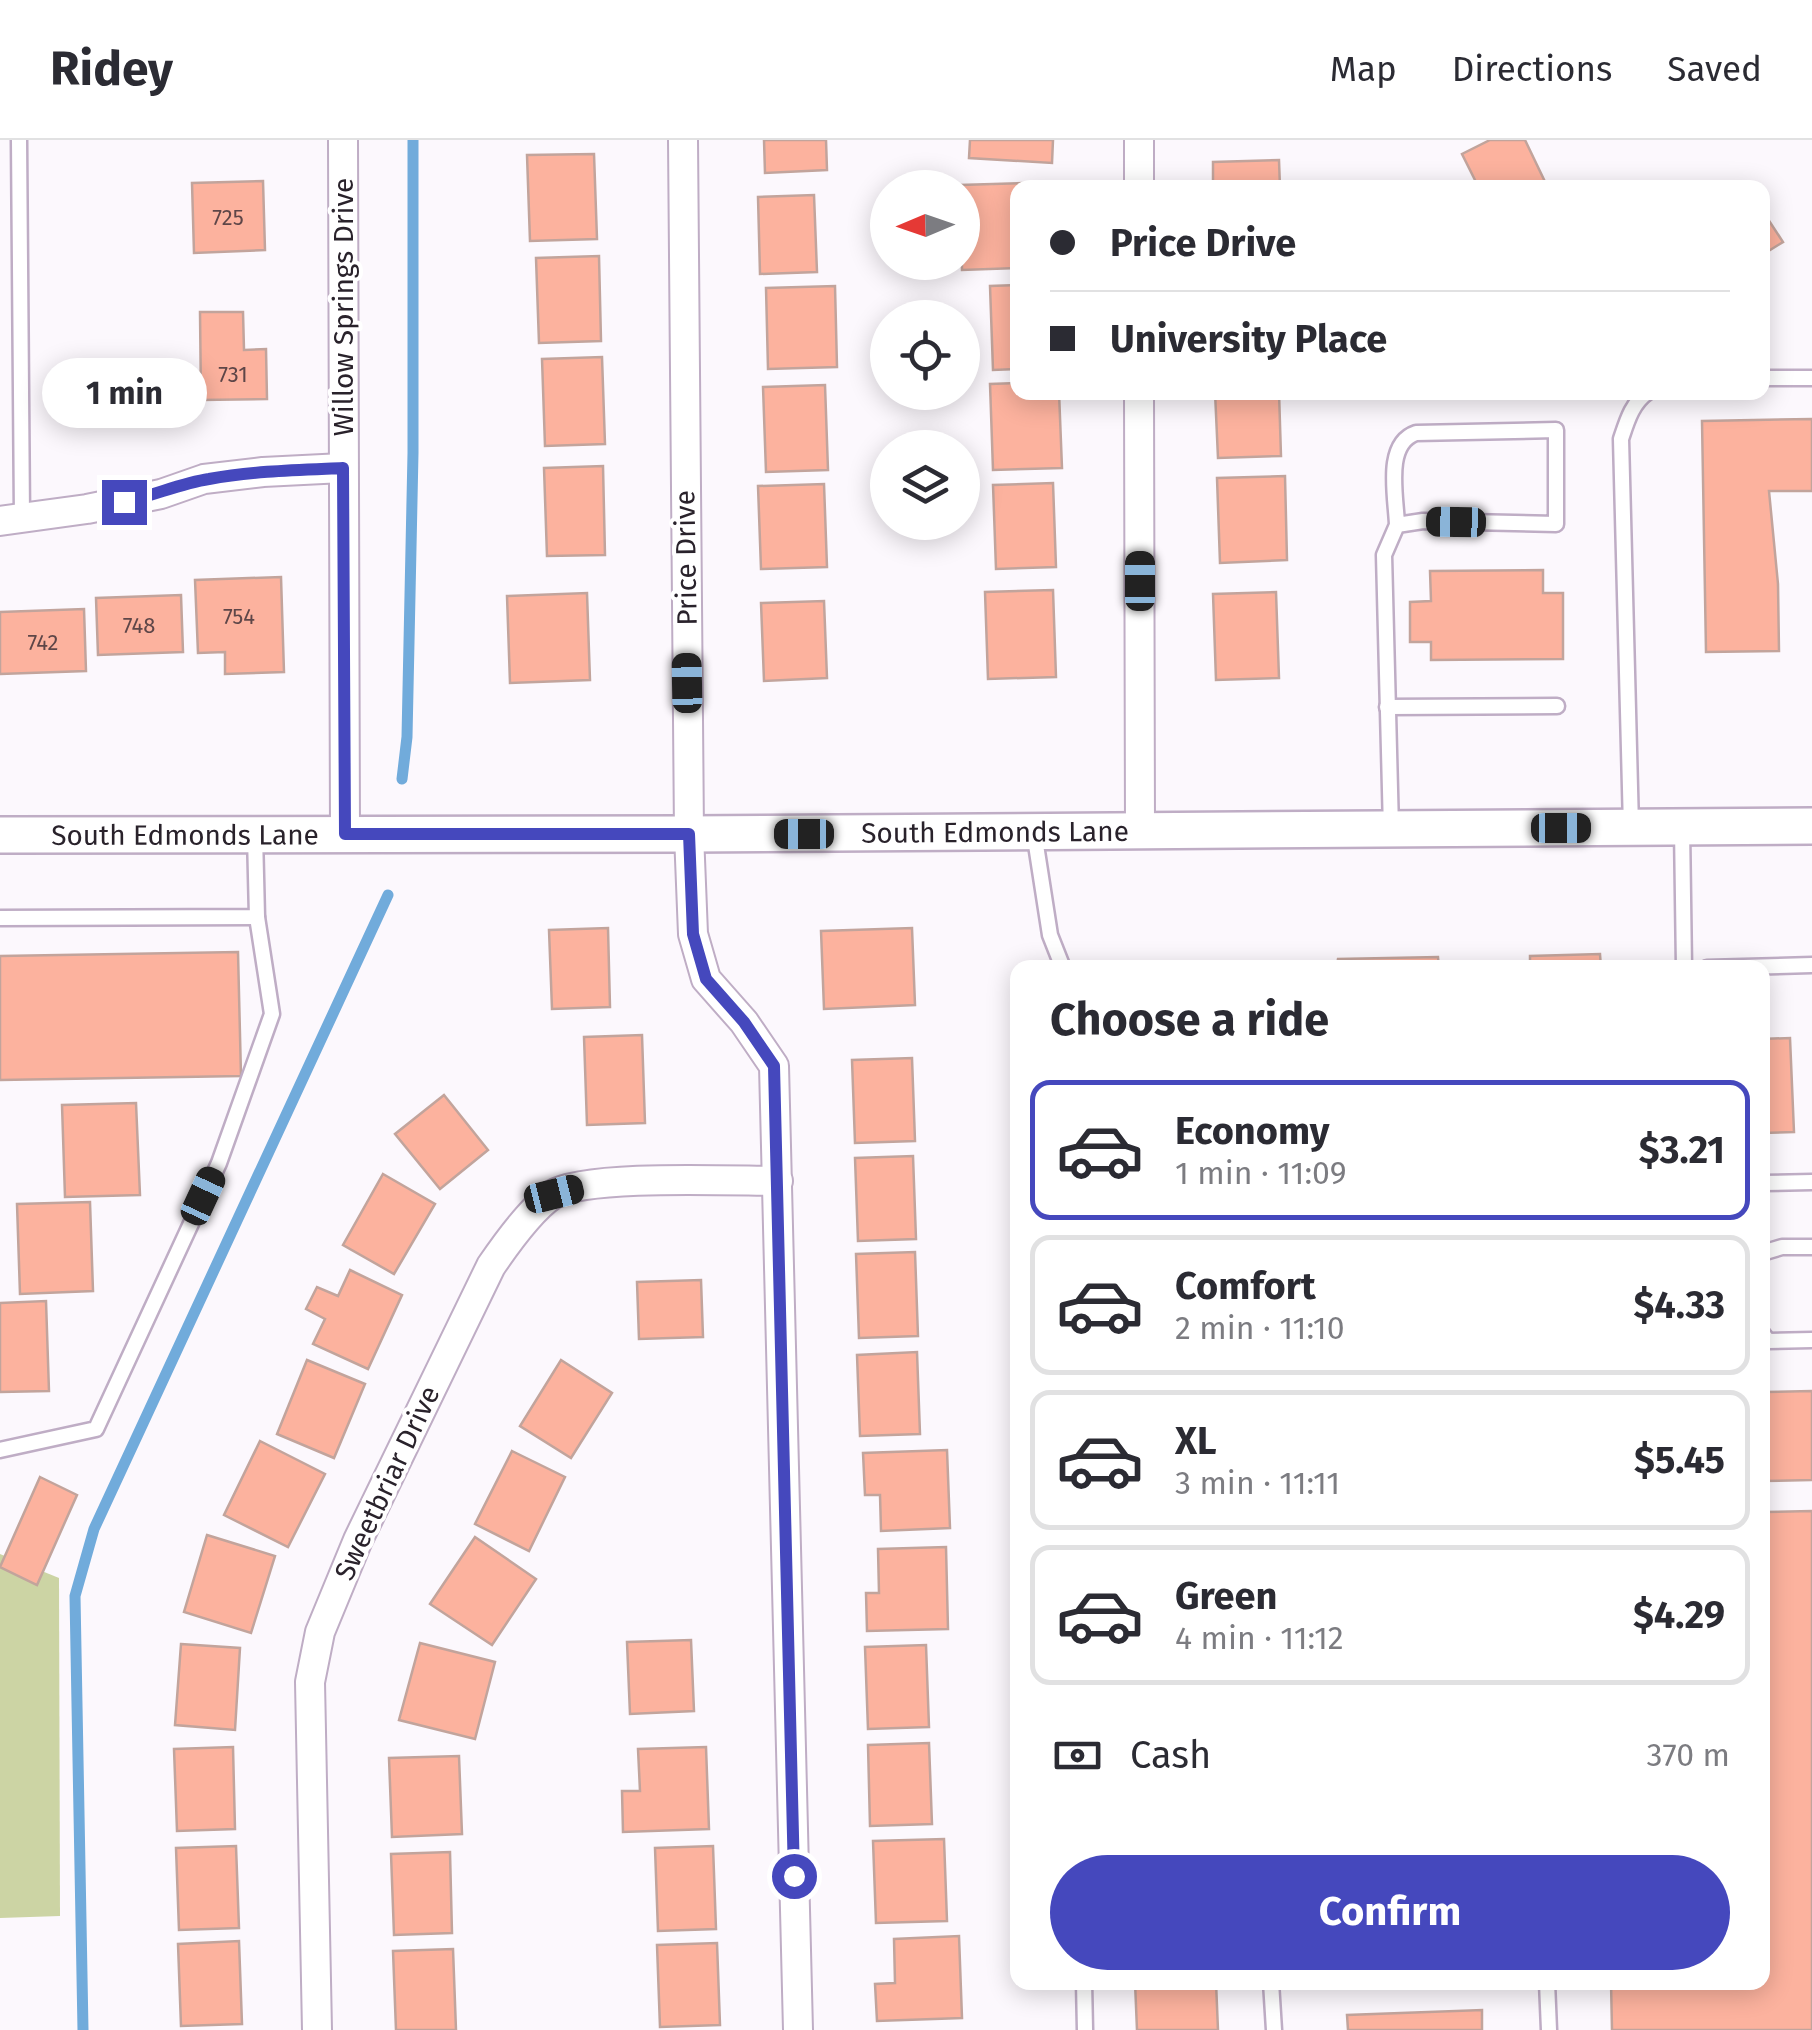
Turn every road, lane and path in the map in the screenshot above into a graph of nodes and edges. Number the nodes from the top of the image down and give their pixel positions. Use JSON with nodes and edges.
{"nodes":[{"id":1,"x":20,"y":140,"type":"edge"},
{"id":2,"x":344,"y":140,"type":"edge"},
{"id":3,"x":683,"y":140,"type":"edge"},
{"id":4,"x":1139,"y":140,"type":"edge"},
{"id":5,"x":1139,"y":180,"type":"edge"},
{"id":6,"x":1770,"y":378,"type":"edge"},
{"id":7,"x":1812,"y":378,"type":"edge"},
{"id":8,"x":1139,"y":400,"type":"edge"},
{"id":9,"x":1639,"y":400,"type":"edge"},
{"id":10,"x":343,"y":468,"type":"junction"},
{"id":11,"x":11,"y":519,"type":"edge"},
{"id":12,"x":1397,"y":524,"type":"junction"},
{"id":13,"x":1557,"y":706,"type":"dead end"},
{"id":14,"x":1387,"y":707,"type":"junction"},
{"id":15,"x":1812,"y":826,"type":"edge"},
{"id":16,"x":1682,"y":827,"type":"junction"},
{"id":17,"x":1631,"y":828,"type":"junction"},
{"id":18,"x":1390,"y":830,"type":"junction"},
{"id":19,"x":1034,"y":832,"type":"junction"},
{"id":20,"x":1140,"y":832,"type":"junction"},
{"id":21,"x":345,"y":834,"type":"junction"},
{"id":22,"x":689,"y":834,"type":"junction"},
{"id":23,"x":0,"y":835,"type":"edge"},
{"id":24,"x":254,"y":835,"type":"junction"},
{"id":25,"x":257,"y":917,"type":"junction"},
{"id":26,"x":0,"y":918,"type":"edge"},
{"id":27,"x":1060,"y":960,"type":"edge"},
{"id":28,"x":1684,"y":960,"type":"edge"},
{"id":29,"x":1812,"y":965,"type":"edge"},
{"id":30,"x":1770,"y":966,"type":"edge"},
{"id":31,"x":778,"y":1181,"type":"junction"},
{"id":32,"x":1812,"y":1182,"type":"edge"},
{"id":33,"x":1770,"y":1183,"type":"edge"},
{"id":34,"x":1812,"y":1247,"type":"edge"},
{"id":35,"x":1770,"y":1251,"type":"edge"},
{"id":36,"x":1812,"y":1340,"type":"edge"},
{"id":37,"x":1770,"y":1341,"type":"edge"},
{"id":38,"x":0,"y":1450,"type":"edge"},
{"id":39,"x":1084,"y":1990,"type":"edge"},
{"id":40,"x":1272,"y":1990,"type":"edge"},
{"id":41,"x":1547,"y":1990,"type":"edge"},
{"id":42,"x":317,"y":2030,"type":"edge"},
{"id":43,"x":798,"y":2030,"type":"edge"},
{"id":44,"x":1085,"y":2030,"type":"edge"},
{"id":45,"x":1274,"y":2030,"type":"edge"},
{"id":46,"x":1549,"y":2030,"type":"edge"}],
"edges":[{"from":1,"to":11,"type":"lane"},
{"from":2,"to":10,"type":"street","name":"Willow Springs Drive"},
{"from":3,"to":22,"type":"street","name":"Price Drive"},
{"from":4,"to":5,"type":"street"},
{"from":6,"to":7,"type":"lane"},
{"from":8,"to":20,"type":"street"},
{"from":9,"to":17,"type":"lane"},
{"from":10,"to":11,"type":"street"},
{"from":10,"to":21,"type":"street","name":"Willow Springs Drive"},
{"from":12,"to":12,"type":"lane"},
{"from":12,"to":14,"type":"lane"},
{"from":13,"to":14,"type":"lane"},
{"from":14,"to":18,"type":"lane"},
{"from":15,"to":16,"type":"street","name":"South Edmonds Lane"},
{"from":16,"to":17,"type":"street","name":"South Edmonds Lane"},
{"from":16,"to":28,"type":"lane"},
{"from":17,"to":18,"type":"street","name":"South Edmonds Lane"},
{"from":18,"to":20,"type":"street","name":"South Edmonds Lane"},
{"from":19,"to":20,"type":"street","name":"South Edmonds Lane"},
{"from":19,"to":22,"type":"street","name":"South Edmonds Lane"},
{"from":19,"to":27,"type":"lane"},
{"from":21,"to":22,"type":"street","name":"South Edmonds Lane"},
{"from":21,"to":24,"type":"street","name":"South Edmonds Lane"},
{"from":22,"to":31,"type":"street","name":"Price Drive"},
{"from":23,"to":24,"type":"street","name":"South Edmonds Lane"},
{"from":24,"to":25,"type":"lane"},
{"from":25,"to":26,"type":"lane"},
{"from":25,"to":38,"type":"lane"},
{"from":29,"to":30,"type":"lane"},
{"from":31,"to":42,"type":"street","name":"Sweetbriar Drive"},
{"from":31,"to":43,"type":"street","name":"Price Drive"},
{"from":32,"to":33,"type":"lane"},
{"from":34,"to":35,"type":"lane"},
{"from":36,"to":37,"type":"lane"},
{"from":39,"to":44,"type":"lane"},
{"from":40,"to":45,"type":"lane"},
{"from":41,"to":46,"type":"lane"}]}
